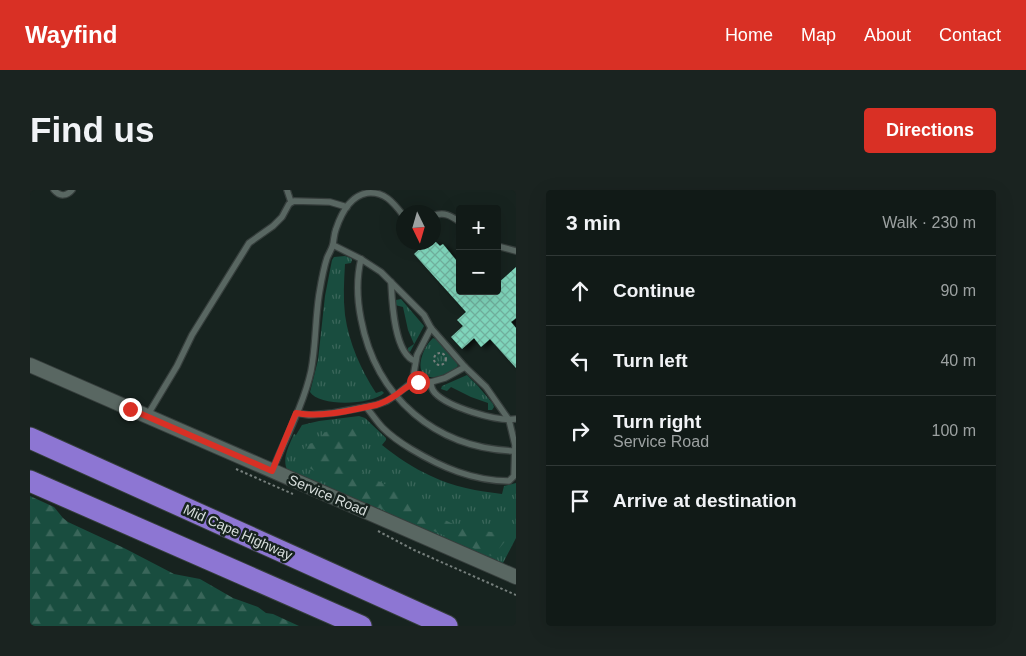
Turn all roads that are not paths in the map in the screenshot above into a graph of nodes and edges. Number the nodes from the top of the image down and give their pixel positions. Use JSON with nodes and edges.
{"nodes":[{"id":1,"x":54,"y":190,"type":"edge"},
{"id":2,"x":72,"y":190,"type":"edge"},
{"id":3,"x":287,"y":190,"type":"edge"},
{"id":4,"x":291,"y":202,"type":"junction"},
{"id":5,"x":396,"y":205,"type":"edge"},
{"id":6,"x":347,"y":207,"type":"junction"},
{"id":7,"x":441,"y":213,"type":"edge"},
{"id":8,"x":456,"y":219,"type":"edge"},
{"id":9,"x":333,"y":246,"type":"junction"},
{"id":10,"x":501,"y":247,"type":"edge"},
{"id":11,"x":516,"y":252,"type":"edge"},
{"id":12,"x":361,"y":259,"type":"junction"},
{"id":13,"x":391,"y":282,"type":"junction"},
{"id":14,"x":431,"y":328,"type":"junction"},
{"id":15,"x":415,"y":361,"type":"junction"},
{"id":16,"x":30,"y":365,"type":"edge"},
{"id":17,"x":465,"y":367,"type":"junction"},
{"id":18,"x":431,"y":382,"type":"junction"},
{"id":19,"x":411,"y":383,"type":"junction"},
{"id":20,"x":396,"y":396,"type":"junction"},
{"id":21,"x":366,"y":407,"type":"junction"},
{"id":22,"x":296,"y":413,"type":"junction"},
{"id":23,"x":147,"y":416,"type":"junction"},
{"id":24,"x":513,"y":420,"type":"edge"},
{"id":25,"x":30,"y":438,"type":"edge"},
{"id":26,"x":516,"y":451,"type":"edge"},
{"id":27,"x":272,"y":471,"type":"junction"},
{"id":28,"x":30,"y":481,"type":"edge"},
{"id":29,"x":516,"y":577,"type":"edge"},
{"id":30,"x":360,"y":626,"type":"edge"},
{"id":31,"x":447,"y":626,"type":"edge"}],
"edges":[{"from":1,"to":2,"type":"lane"},
{"from":3,"to":4,"type":"lane"},
{"from":4,"to":6,"type":"lane"},
{"from":4,"to":23,"type":"lane"},
{"from":5,"to":6,"type":"lane"},
{"from":6,"to":9,"type":"lane"},
{"from":7,"to":8,"type":"lane"},
{"from":9,"to":12,"type":"lane"},
{"from":9,"to":22,"type":"lane"},
{"from":10,"to":11,"type":"lane"},
{"from":12,"to":13,"type":"lane"},
{"from":12,"to":20,"type":"lane"},
{"from":13,"to":14,"type":"lane"},
{"from":13,"to":15,"type":"lane"},
{"from":14,"to":15,"type":"lane"},
{"from":14,"to":17,"type":"lane"},
{"from":15,"to":19,"type":"lane"},
{"from":16,"to":23,"type":"street","name":"Service Road"},
{"from":17,"to":18,"type":"lane"},
{"from":17,"to":24,"type":"lane"},
{"from":18,"to":19,"type":"lane"},
{"from":18,"to":24,"type":"lane"},
{"from":19,"to":20,"type":"lane"},
{"from":20,"to":21,"type":"lane"},
{"from":20,"to":26,"type":"lane"},
{"from":21,"to":22,"type":"lane"},
{"from":21,"to":26,"type":"lane"},
{"from":22,"to":27,"type":"lane"},
{"from":23,"to":27,"type":"street","name":"Service Road"},
{"from":24,"to":26,"type":"lane"},
{"from":25,"to":31,"type":"highway","name":"Mid Cape Highway"},
{"from":27,"to":29,"type":"street","name":"Service Road"},
{"from":28,"to":30,"type":"highway"}]}
